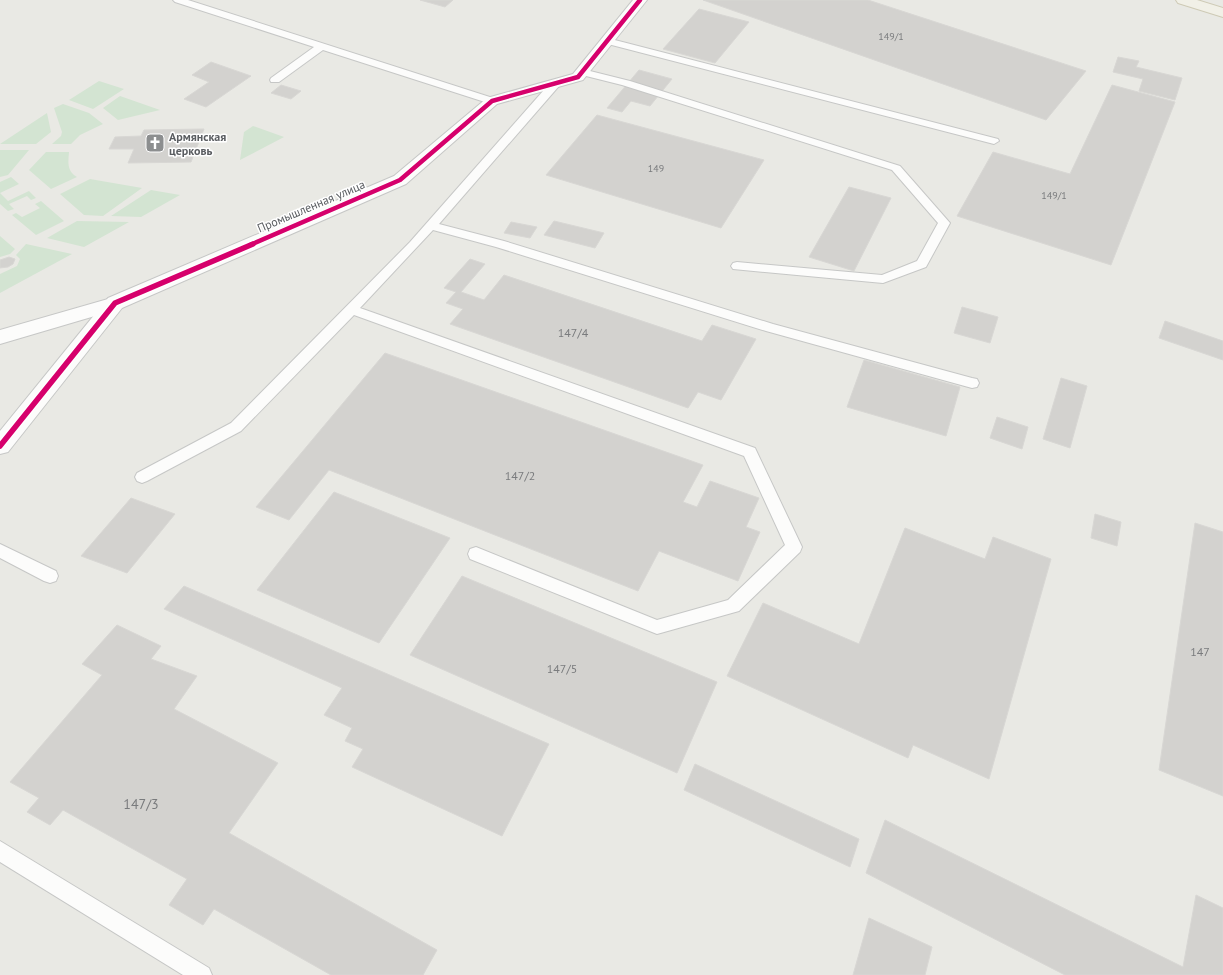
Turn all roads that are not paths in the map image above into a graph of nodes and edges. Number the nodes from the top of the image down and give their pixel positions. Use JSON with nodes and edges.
{"nodes":[{"id":1,"x":178,"y":0,"type":"edge"},
{"id":2,"x":640,"y":0,"type":"edge"},
{"id":3,"x":1183,"y":0,"type":"edge"},
{"id":4,"x":1223,"y":12,"type":"edge"},
{"id":5,"x":607,"y":41,"type":"junction"},
{"id":6,"x":322,"y":46,"type":"junction"},
{"id":7,"x":582,"y":72,"type":"junction"},
{"id":8,"x":275,"y":80,"type":"dead end"},
{"id":9,"x":555,"y":84,"type":"junction"},
{"id":10,"x":492,"y":102,"type":"junction"},
{"id":11,"x":994,"y":141,"type":"dead end"},
{"id":12,"x":431,"y":226,"type":"junction"},
{"id":13,"x":737,"y":266,"type":"dead end"},
{"id":14,"x":115,"y":303,"type":"junction"},
{"id":15,"x":351,"y":309,"type":"junction"},
{"id":16,"x":0,"y":337,"type":"edge"},
{"id":17,"x":972,"y":383,"type":"dead end"},
{"id":18,"x":0,"y":446,"type":"edge"},
{"id":19,"x":142,"y":477,"type":"dead end"},
{"id":20,"x":0,"y":551,"type":"edge"},
{"id":21,"x":476,"y":554,"type":"dead end"},
{"id":22,"x":50,"y":576,"type":"dead end"},
{"id":23,"x":0,"y":851,"type":"edge"},
{"id":24,"x":202,"y":975,"type":"edge"}],
"edges":[{"from":1,"to":6,"type":"lane"},
{"from":2,"to":5,"type":"street","name":"Промышленная улица"},
{"from":3,"to":4,"type":"main road"},
{"from":5,"to":7,"type":"street","name":"Промышленная улица"},
{"from":5,"to":11,"type":"lane"},
{"from":6,"to":8,"type":"lane"},
{"from":6,"to":10,"type":"lane"},
{"from":7,"to":9,"type":"street","name":"Промышленная улица"},
{"from":7,"to":13,"type":"lane"},
{"from":9,"to":10,"type":"street","name":"Промышленная улица"},
{"from":9,"to":12,"type":"lane"},
{"from":10,"to":14,"type":"street","name":"Промышленная улица"},
{"from":12,"to":15,"type":"lane"},
{"from":12,"to":17,"type":"lane"},
{"from":14,"to":16,"type":"street"},
{"from":14,"to":18,"type":"street","name":"Промышленная улица"},
{"from":15,"to":19,"type":"lane"},
{"from":15,"to":21,"type":"lane"},
{"from":20,"to":22,"type":"lane"},
{"from":23,"to":24,"type":"lane"}]}
